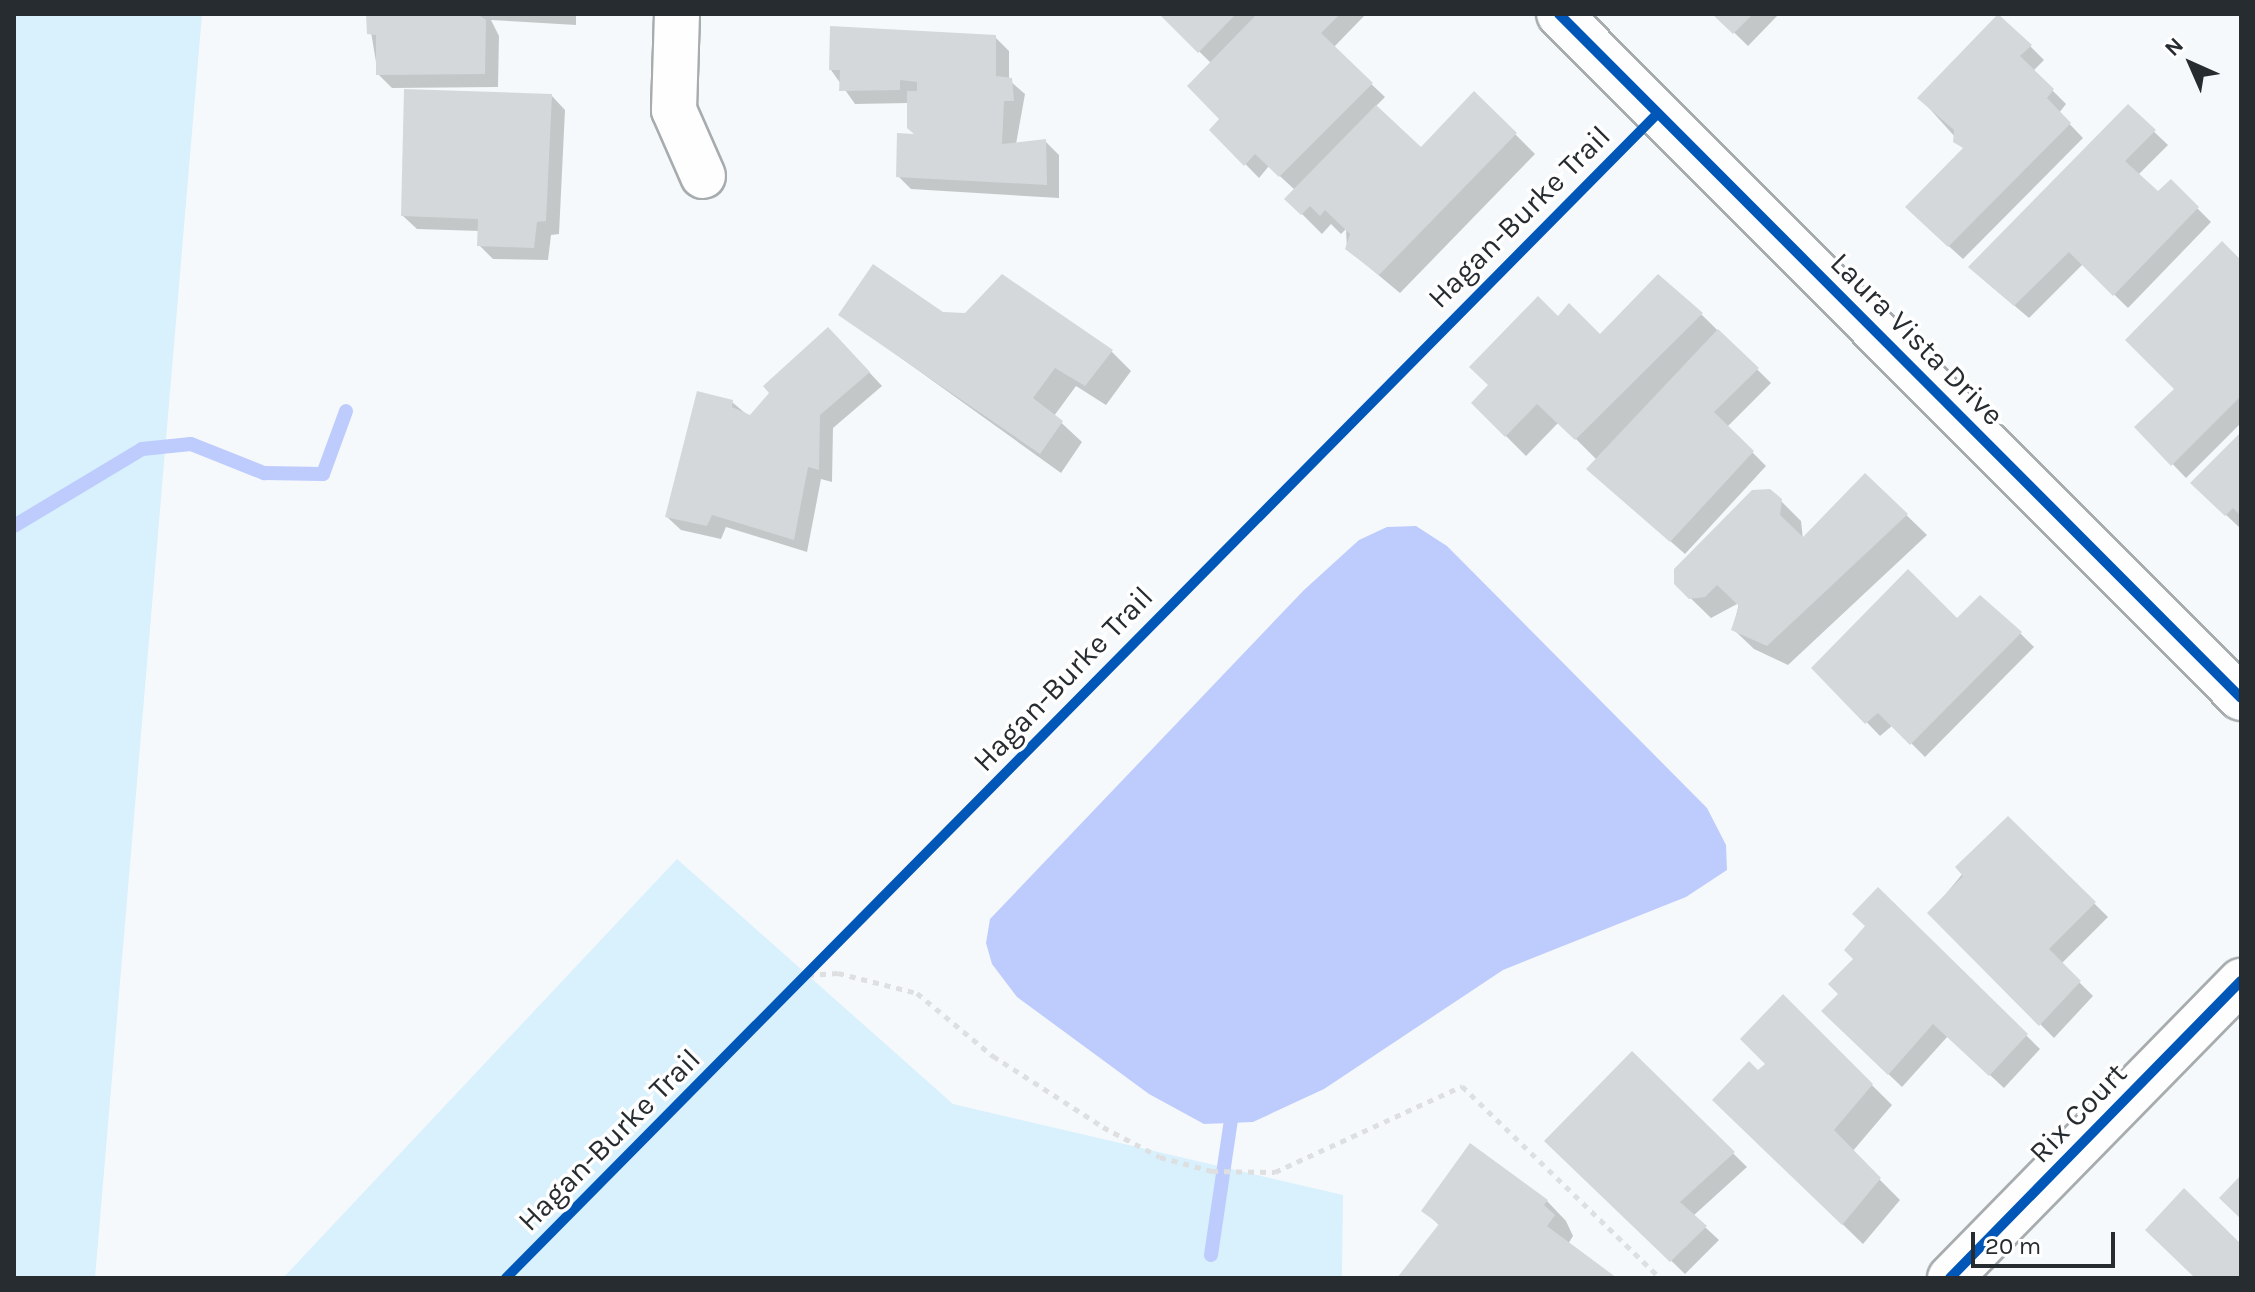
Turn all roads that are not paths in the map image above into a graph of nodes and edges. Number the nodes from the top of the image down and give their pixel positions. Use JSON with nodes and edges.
{"nodes":[{"id":1,"x":677,"y":14,"type":"edge"},
{"id":2,"x":1559,"y":14,"type":"edge"},
{"id":3,"x":703,"y":176,"type":"dead end"},
{"id":4,"x":2241,"y":698,"type":"edge"},
{"id":5,"x":2241,"y":981,"type":"edge"},
{"id":6,"x":1950,"y":1278,"type":"edge"}],
"edges":[{"from":1,"to":3,"type":"street"},
{"from":2,"to":4,"type":"street","name":"Laura Vista Drive"},
{"from":5,"to":6,"type":"street","name":"Rix Court"}]}
